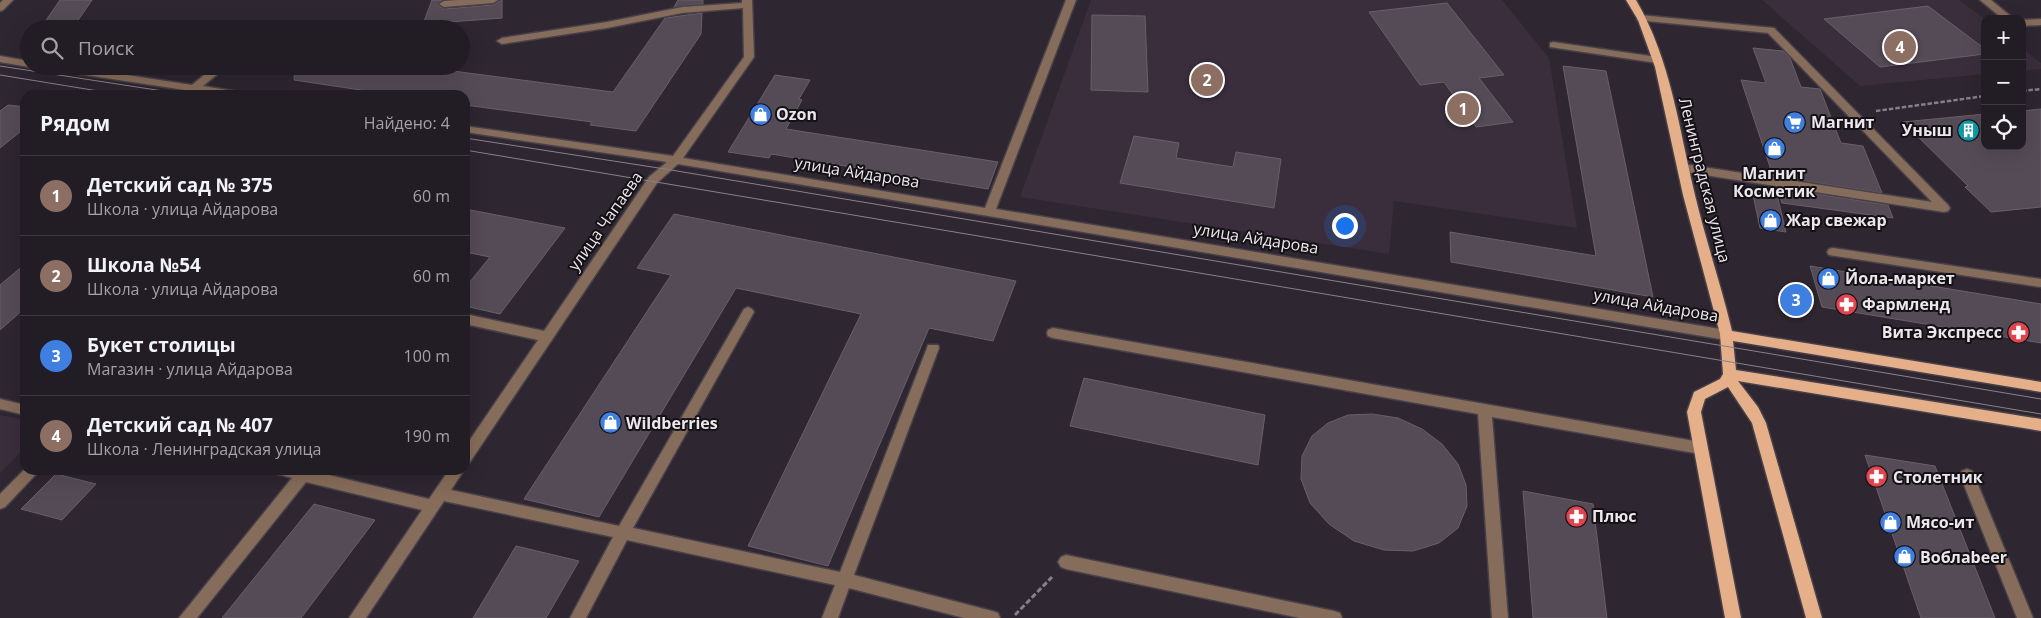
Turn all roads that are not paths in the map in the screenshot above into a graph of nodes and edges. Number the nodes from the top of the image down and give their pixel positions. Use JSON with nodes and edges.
{"nodes":[{"id":1,"x":8,"y":0,"type":"edge"},
{"id":2,"x":493,"y":0,"type":"edge"},
{"id":3,"x":1071,"y":0,"type":"edge"},
{"id":4,"x":1630,"y":0,"type":"edge"},
{"id":5,"x":1985,"y":0,"type":"edge"},
{"id":6,"x":747,"y":2,"type":"edge"},
{"id":7,"x":444,"y":4,"type":"dead end"},
{"id":8,"x":0,"y":8,"type":"edge"},
{"id":9,"x":2004,"y":15,"type":"edge"},
{"id":10,"x":1640,"y":18,"type":"junction"},
{"id":11,"x":2041,"y":22,"type":"edge"},
{"id":12,"x":2026,"y":23,"type":"edge"},
{"id":13,"x":502,"y":41,"type":"dead end"},
{"id":14,"x":1553,"y":45,"type":"dead end"},
{"id":15,"x":0,"y":59,"type":"edge"},
{"id":16,"x":1657,"y":60,"type":"junction"},
{"id":17,"x":20,"y":62,"type":"edge"},
{"id":18,"x":107,"y":75,"type":"edge"},
{"id":19,"x":211,"y":75,"type":"edge"},
{"id":20,"x":195,"y":88,"type":"junction"},
{"id":21,"x":208,"y":90,"type":"edge"},
{"id":22,"x":470,"y":130,"type":"edge"},
{"id":23,"x":676,"y":160,"type":"junction"},
{"id":24,"x":1683,"y":168,"type":"junction"},
{"id":25,"x":989,"y":212,"type":"junction"},
{"id":26,"x":1833,"y":252,"type":"dead end"},
{"id":27,"x":2041,"y":283,"type":"edge"},
{"id":28,"x":748,"y":312,"type":"dead end"},
{"id":29,"x":470,"y":320,"type":"edge"},
{"id":30,"x":1053,"y":334,"type":"dead end"},
{"id":31,"x":1726,"y":335,"type":"junction"},
{"id":32,"x":547,"y":338,"type":"junction"},
{"id":33,"x":933,"y":348,"type":"dead end"},
{"id":34,"x":1730,"y":374,"type":"junction"},
{"id":35,"x":2041,"y":387,"type":"edge"},
{"id":36,"x":0,"y":404,"type":"edge"},
{"id":37,"x":20,"y":409,"type":"edge"},
{"id":38,"x":1485,"y":411,"type":"junction"},
{"id":39,"x":2041,"y":425,"type":"edge"},
{"id":40,"x":1700,"y":448,"type":"junction"},
{"id":41,"x":470,"y":451,"type":"edge"},
{"id":42,"x":28,"y":475,"type":"edge"},
{"id":43,"x":302,"y":475,"type":"edge"},
{"id":44,"x":308,"y":475,"type":"edge"},
{"id":45,"x":454,"y":475,"type":"edge"},
{"id":46,"x":1967,"y":475,"type":"dead end"},
{"id":47,"x":437,"y":500,"type":"junction"},
{"id":48,"x":0,"y":503,"type":"edge"},
{"id":49,"x":623,"y":533,"type":"junction"},
{"id":50,"x":1066,"y":562,"type":"road end"},
{"id":51,"x":845,"y":580,"type":"junction"},
{"id":52,"x":187,"y":618,"type":"edge"},
{"id":53,"x":357,"y":618,"type":"edge"},
{"id":54,"x":578,"y":618,"type":"edge"},
{"id":55,"x":830,"y":618,"type":"edge"},
{"id":56,"x":992,"y":618,"type":"edge"},
{"id":57,"x":1334,"y":618,"type":"edge"},
{"id":58,"x":1500,"y":618,"type":"edge"},
{"id":59,"x":1733,"y":618,"type":"edge"},
{"id":60,"x":1814,"y":618,"type":"edge"},
{"id":61,"x":2025,"y":618,"type":"edge"}],
"edges":[{"from":1,"to":8,"type":"street"},
{"from":2,"to":7,"type":"street"},
{"from":3,"to":25,"type":"street"},
{"from":4,"to":10,"type":"main road","name":"Ленинградская улица"},
{"from":5,"to":9,"type":"street"},
{"from":6,"to":13,"type":"street"},
{"from":6,"to":23,"type":"street","name":"улица Чапаева"},
{"from":10,"to":16,"type":"main road","name":"Ленинградская улица"},
{"from":10,"to":24,"type":"street"},
{"from":11,"to":12,"type":"street"},
{"from":14,"to":16,"type":"street"},
{"from":15,"to":17,"type":"street"},
{"from":16,"to":24,"type":"main road","name":"Ленинградская улица"},
{"from":18,"to":20,"type":"street"},
{"from":19,"to":20,"type":"street"},
{"from":20,"to":21,"type":"street"},
{"from":22,"to":23,"type":"street","name":"улица Айдарова"},
{"from":23,"to":25,"type":"street","name":"улица Айдарова"},
{"from":23,"to":32,"type":"street","name":"улица Чапаева"},
{"from":24,"to":31,"type":"main road","name":"Ленинградская улица"},
{"from":25,"to":31,"type":"street","name":"улица Айдарова"},
{"from":26,"to":27,"type":"street"},
{"from":28,"to":49,"type":"street"},
{"from":29,"to":32,"type":"street"},
{"from":30,"to":38,"type":"street"},
{"from":31,"to":34,"type":"main road","name":"Ленинградская улица"},
{"from":31,"to":35,"type":"main road","name":"улица Айдарова"},
{"from":32,"to":41,"type":"street","name":"улица Чапаева"},
{"from":33,"to":51,"type":"street"},
{"from":34,"to":39,"type":"main road"},
{"from":34,"to":40,"type":"main road"},
{"from":34,"to":60,"type":"main road","name":"Ленинградская улица"},
{"from":36,"to":37,"type":"street"},
{"from":38,"to":40,"type":"street"},
{"from":38,"to":58,"type":"street"},
{"from":40,"to":59,"type":"main road"},
{"from":42,"to":48,"type":"street"},
{"from":43,"to":52,"type":"street"},
{"from":44,"to":47,"type":"street"},
{"from":45,"to":47,"type":"street"},
{"from":46,"to":61,"type":"street"},
{"from":47,"to":49,"type":"street"},
{"from":47,"to":53,"type":"street"},
{"from":49,"to":51,"type":"street"},
{"from":49,"to":54,"type":"street"},
{"from":50,"to":57,"type":"street"},
{"from":51,"to":55,"type":"street"},
{"from":51,"to":56,"type":"street"}]}
